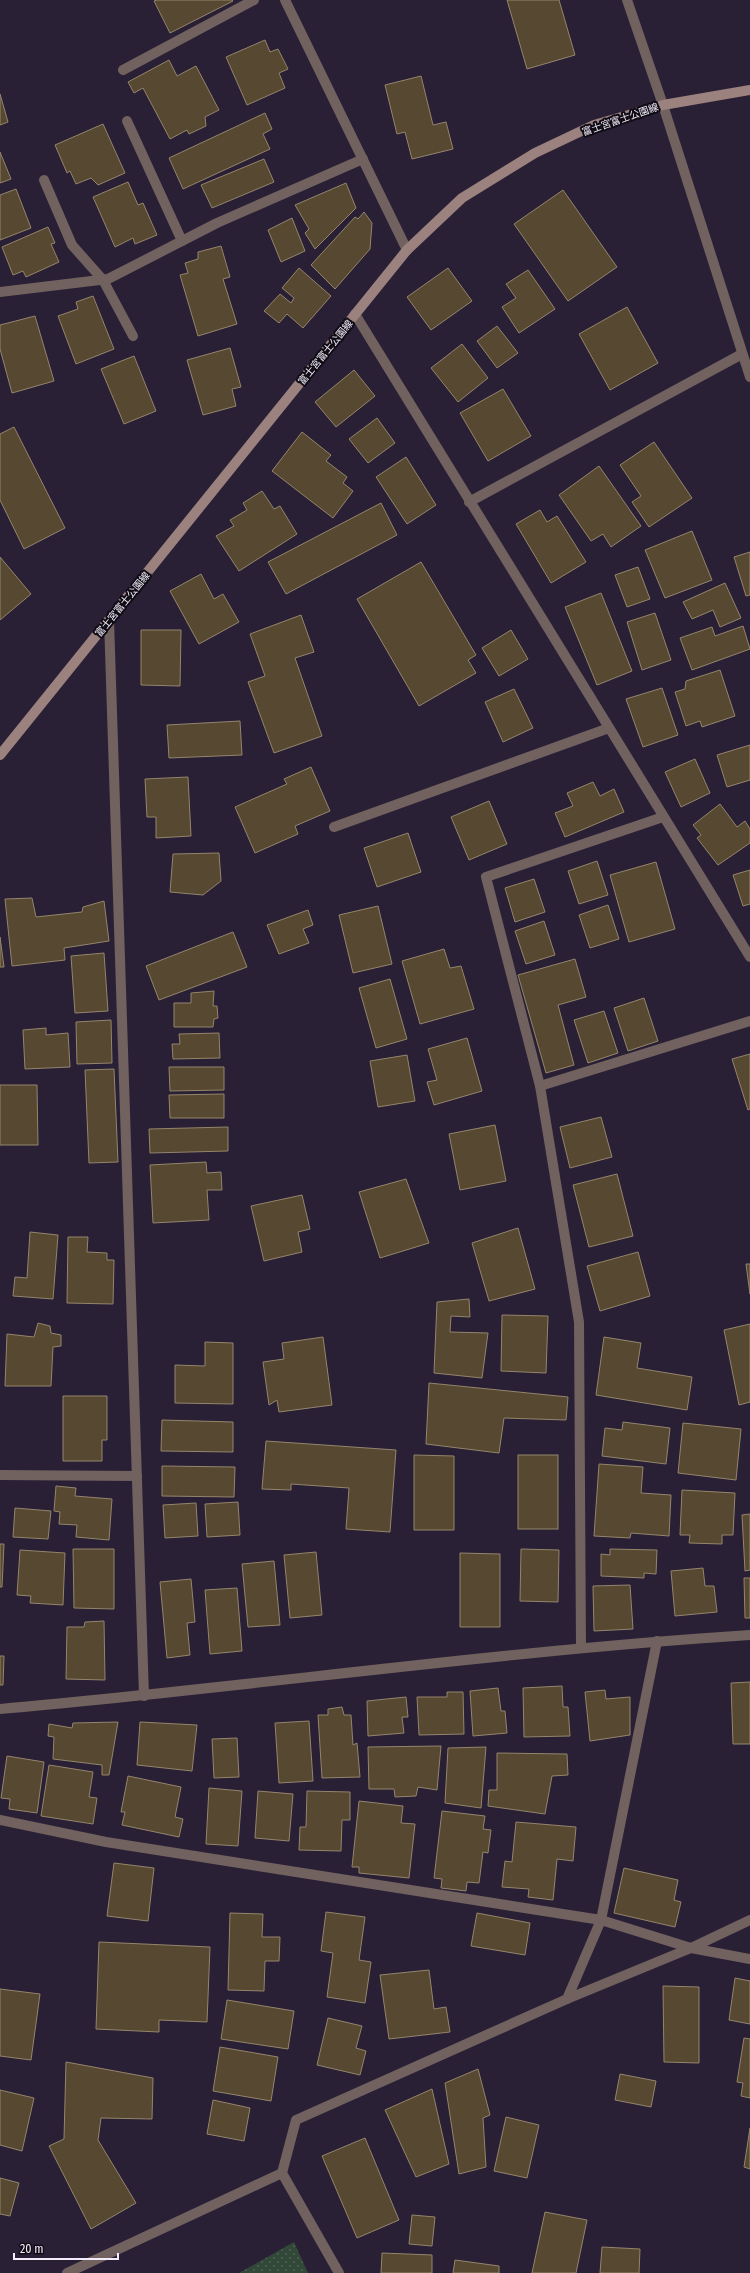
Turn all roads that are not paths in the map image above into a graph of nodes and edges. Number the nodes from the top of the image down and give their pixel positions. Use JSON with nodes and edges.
{"nodes":[{"id":1,"x":254,"y":0,"type":"edge"},
{"id":2,"x":286,"y":0,"type":"edge"},
{"id":3,"x":627,"y":0,"type":"edge"},
{"id":4,"x":123,"y":70,"type":"dead end"},
{"id":5,"x":750,"y":90,"type":"edge"},
{"id":6,"x":663,"y":105,"type":"junction"},
{"id":7,"x":127,"y":121,"type":"dead end"},
{"id":8,"x":363,"y":159,"type":"junction"},
{"id":9,"x":44,"y":180,"type":"dead end"},
{"id":10,"x":182,"y":241,"type":"junction"},
{"id":11,"x":407,"y":250,"type":"junction"},
{"id":12,"x":104,"y":280,"type":"junction"},
{"id":13,"x":0,"y":292,"type":"edge"},
{"id":14,"x":355,"y":314,"type":"junction"},
{"id":15,"x":132,"y":336,"type":"dead end"},
{"id":16,"x":742,"y":354,"type":"junction"},
{"id":17,"x":750,"y":377,"type":"edge"},
{"id":18,"x":469,"y":502,"type":"junction"},
{"id":19,"x":109,"y":620,"type":"junction"},
{"id":20,"x":609,"y":728,"type":"junction"},
{"id":21,"x":0,"y":755,"type":"edge"},
{"id":22,"x":663,"y":817,"type":"junction"},
{"id":23,"x":334,"y":827,"type":"dead end"},
{"id":24,"x":750,"y":957,"type":"edge"},
{"id":25,"x":750,"y":1021,"type":"edge"},
{"id":26,"x":540,"y":1086,"type":"junction"},
{"id":27,"x":0,"y":1475,"type":"edge"},
{"id":28,"x":137,"y":1476,"type":"junction"},
{"id":29,"x":750,"y":1635,"type":"edge"},
{"id":30,"x":657,"y":1641,"type":"junction"},
{"id":31,"x":581,"y":1648,"type":"junction"},
{"id":32,"x":144,"y":1696,"type":"junction"},
{"id":33,"x":0,"y":1708,"type":"edge"},
{"id":34,"x":0,"y":1820,"type":"edge"},
{"id":35,"x":601,"y":1920,"type":"junction"},
{"id":36,"x":750,"y":1920,"type":"edge"},
{"id":37,"x":691,"y":1948,"type":"junction"},
{"id":38,"x":750,"y":1959,"type":"edge"},
{"id":39,"x":567,"y":1999,"type":"junction"},
{"id":40,"x":282,"y":2173,"type":"junction"},
{"id":41,"x":67,"y":2273,"type":"edge"},
{"id":42,"x":339,"y":2273,"type":"edge"}],
"edges":[{"from":1,"to":4,"type":"street"},
{"from":2,"to":8,"type":"street"},
{"from":3,"to":6,"type":"street"},
{"from":5,"to":6,"type":"main road","name":"富士宮富士公園線"},
{"from":6,"to":11,"type":"main road","name":"富士宮富士公園線"},
{"from":6,"to":16,"type":"street"},
{"from":7,"to":10,"type":"street"},
{"from":8,"to":10,"type":"street"},
{"from":8,"to":11,"type":"street"},
{"from":9,"to":12,"type":"street"},
{"from":10,"to":12,"type":"street"},
{"from":11,"to":14,"type":"main road","name":"富士宮富士公園線"},
{"from":12,"to":13,"type":"street"},
{"from":12,"to":15,"type":"street"},
{"from":14,"to":18,"type":"street"},
{"from":14,"to":19,"type":"main road","name":"富士宮富士公園線"},
{"from":16,"to":17,"type":"street"},
{"from":16,"to":18,"type":"street"},
{"from":18,"to":20,"type":"street"},
{"from":19,"to":21,"type":"main road","name":"富士宮富士公園線"},
{"from":19,"to":28,"type":"street"},
{"from":20,"to":22,"type":"street"},
{"from":20,"to":23,"type":"street"},
{"from":22,"to":24,"type":"street"},
{"from":22,"to":26,"type":"street"},
{"from":25,"to":26,"type":"street"},
{"from":26,"to":31,"type":"street"},
{"from":27,"to":28,"type":"street"},
{"from":28,"to":32,"type":"street"},
{"from":29,"to":30,"type":"street"},
{"from":30,"to":31,"type":"street"},
{"from":30,"to":35,"type":"street"},
{"from":31,"to":32,"type":"street"},
{"from":32,"to":33,"type":"street"},
{"from":34,"to":35,"type":"street"},
{"from":35,"to":37,"type":"street"},
{"from":35,"to":39,"type":"street"},
{"from":36,"to":37,"type":"street"},
{"from":37,"to":38,"type":"street"},
{"from":37,"to":39,"type":"street"},
{"from":39,"to":40,"type":"street"},
{"from":40,"to":41,"type":"street"},
{"from":40,"to":42,"type":"street"}]}
